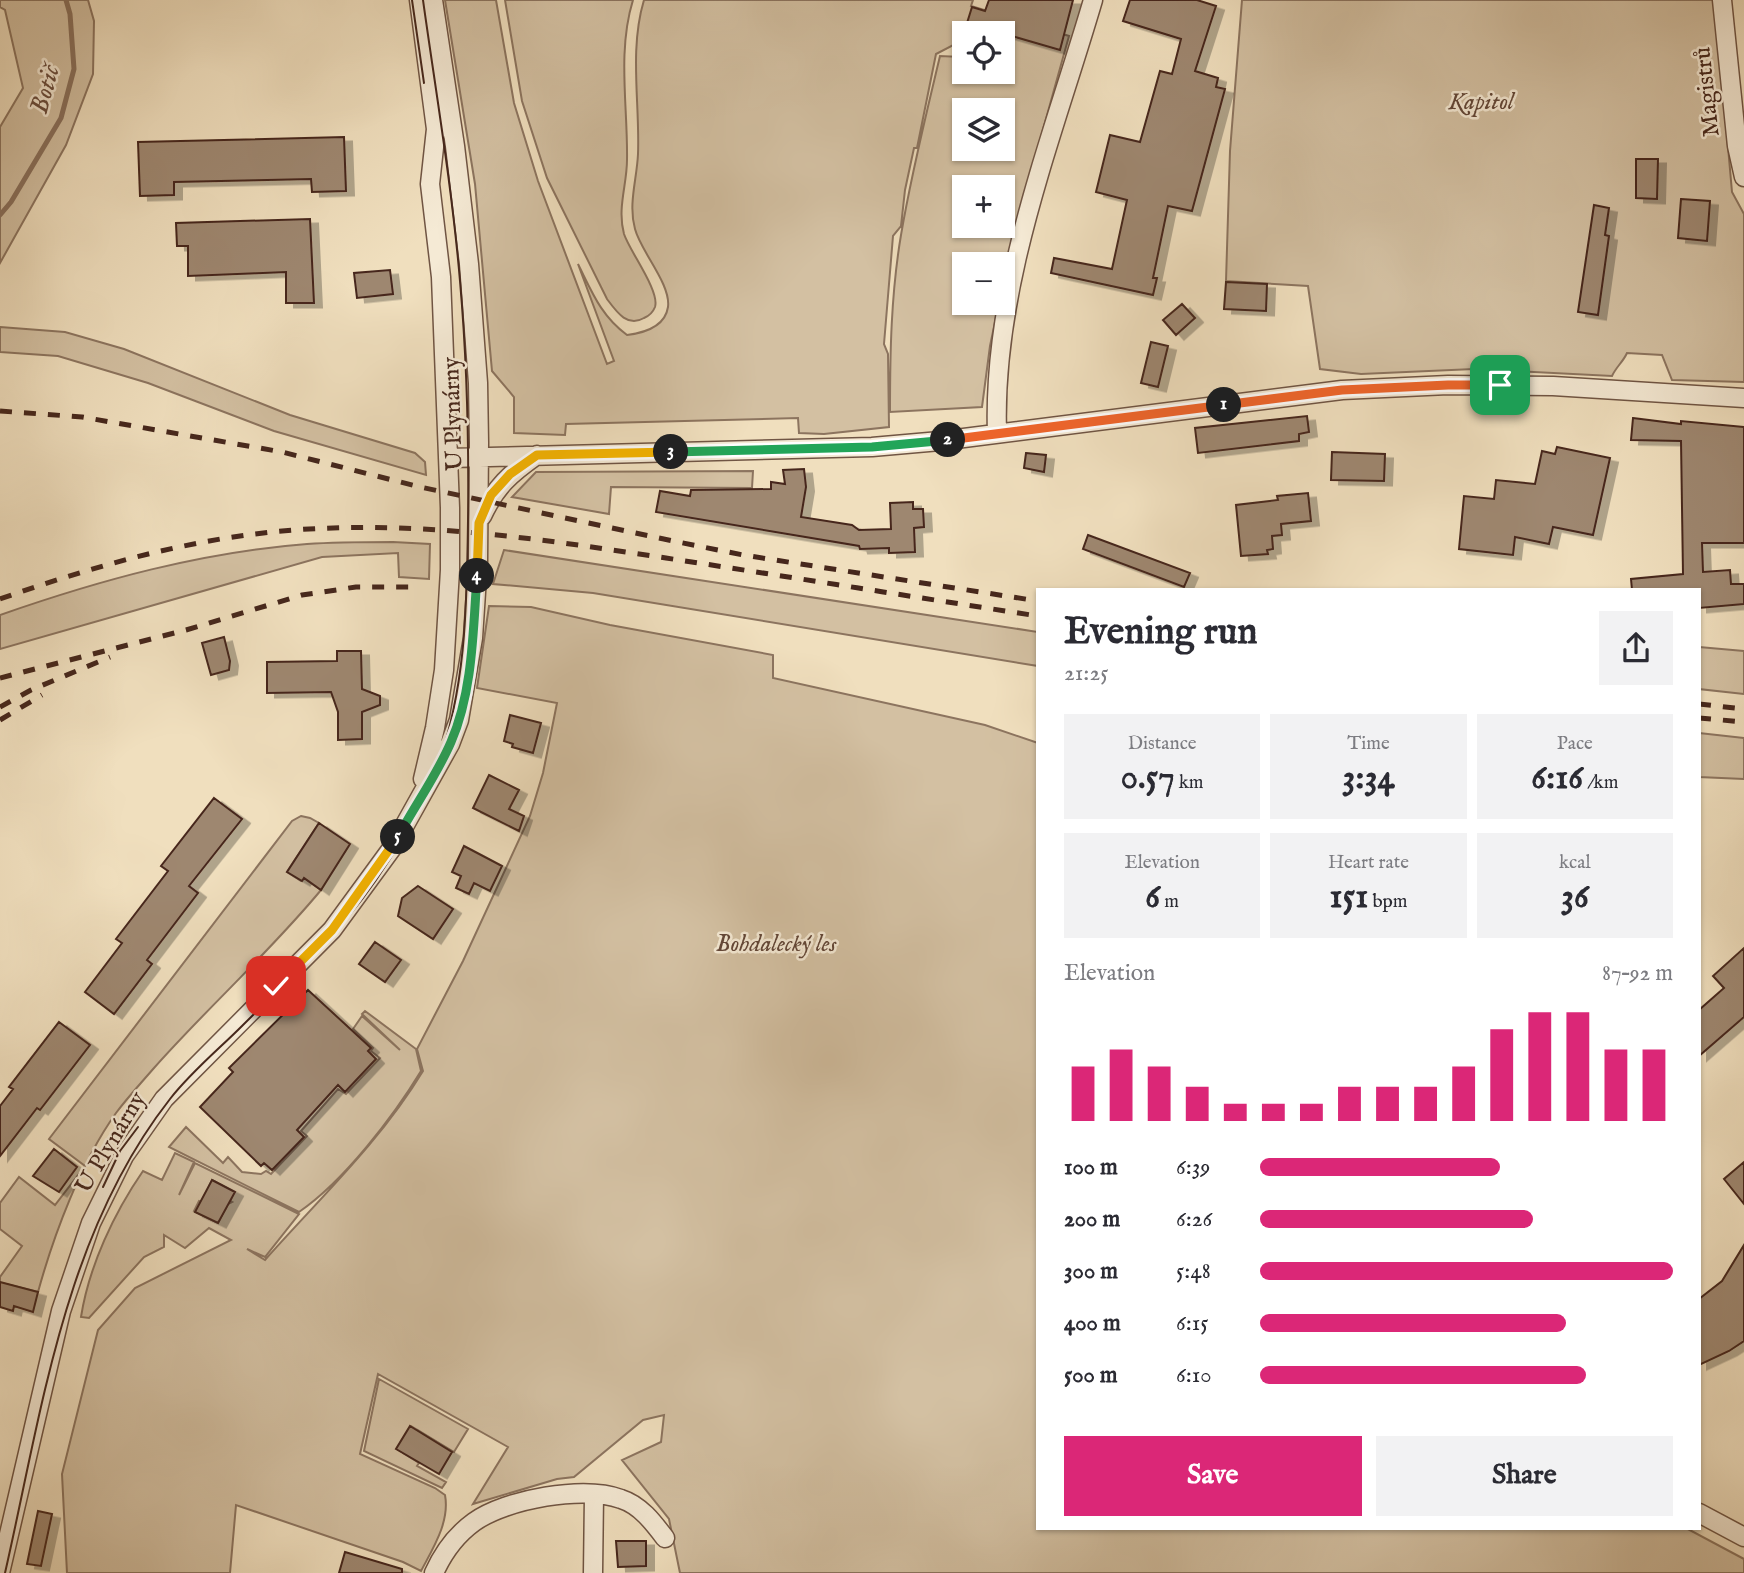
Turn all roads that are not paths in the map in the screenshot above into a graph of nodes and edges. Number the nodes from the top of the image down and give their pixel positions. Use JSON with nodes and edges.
{"nodes":[{"id":1,"x":419,"y":0,"type":"edge"},
{"id":2,"x":433,"y":0,"type":"edge"},
{"id":3,"x":1093,"y":0,"type":"edge"},
{"id":4,"x":1722,"y":0,"type":"edge"},
{"id":5,"x":1744,"y":177,"type":"edge"},
{"id":6,"x":1744,"y":398,"type":"edge"},
{"id":7,"x":997,"y":433,"type":"junction"},
{"id":8,"x":537,"y":455,"type":"junction"},
{"id":9,"x":479,"y":457,"type":"junction"},
{"id":10,"x":449,"y":458,"type":"junction"},
{"id":11,"x":479,"y":523,"type":"junction"},
{"id":12,"x":410,"y":816,"type":"junction"},
{"id":13,"x":594,"y":1495,"type":"junction"},
{"id":14,"x":1701,"y":1514,"type":"edge"},
{"id":15,"x":1744,"y":1537,"type":"edge"},
{"id":16,"x":665,"y":1538,"type":"dead end"},
{"id":17,"x":0,"y":1573,"type":"edge"},
{"id":18,"x":434,"y":1573,"type":"edge"},
{"id":19,"x":593,"y":1573,"type":"edge"}],
"edges":[{"from":1,"to":10,"type":"street","name":"U Plynárny"},
{"from":2,"to":9,"type":"street","name":"U Plynárny"},
{"from":3,"to":7,"type":"street"},
{"from":4,"to":5,"type":"street","name":"Magistrů"},
{"from":6,"to":7,"type":"street"},
{"from":7,"to":8,"type":"street"},
{"from":8,"to":9,"type":"street"},
{"from":8,"to":11,"type":"street"},
{"from":9,"to":10,"type":"street"},
{"from":9,"to":11,"type":"street","name":"U Plynárny"},
{"from":10,"to":12,"type":"street","name":"U Plynárny"},
{"from":11,"to":12,"type":"street","name":"U Plynárny"},
{"from":12,"to":17,"type":"street","name":"U Plynárny"},
{"from":13,"to":16,"type":"street"},
{"from":13,"to":18,"type":"street"},
{"from":13,"to":19,"type":"street"},
{"from":14,"to":15,"type":"street"}]}
